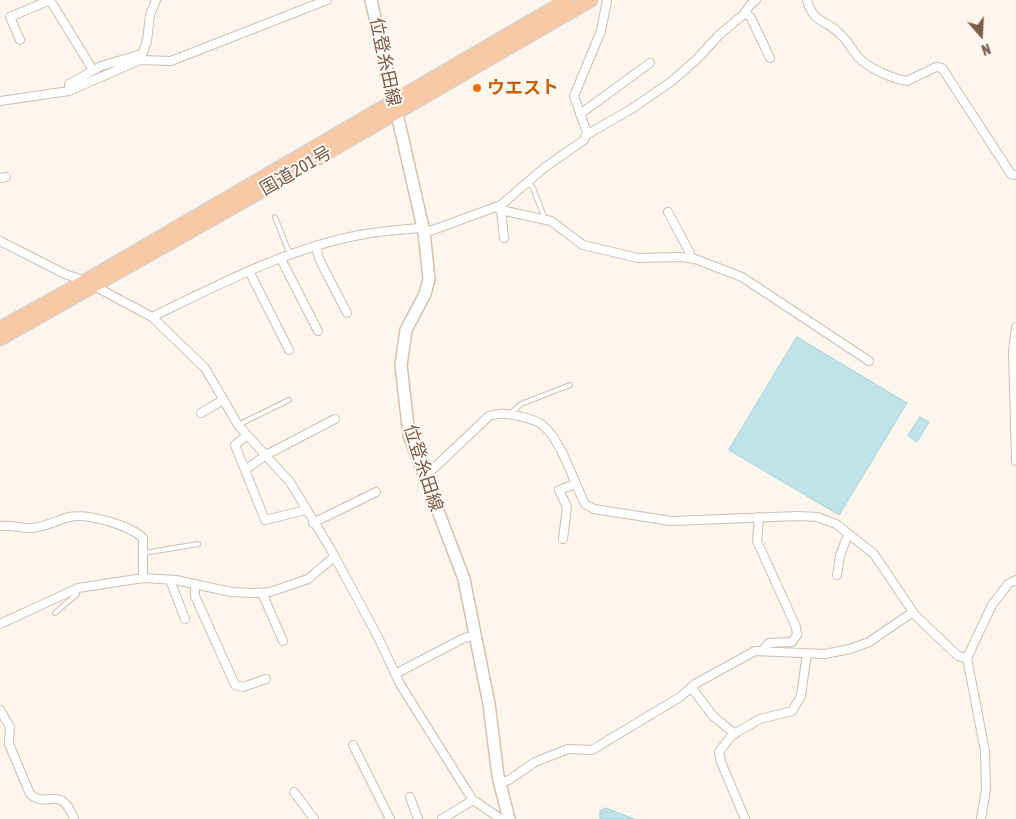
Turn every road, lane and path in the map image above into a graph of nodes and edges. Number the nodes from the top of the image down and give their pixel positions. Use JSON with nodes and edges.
{"nodes":[{"id":1,"x":156,"y":0,"type":"edge"},
{"id":2,"x":327,"y":0,"type":"edge"},
{"id":3,"x":371,"y":0,"type":"edge"},
{"id":4,"x":567,"y":0,"type":"edge"},
{"id":5,"x":591,"y":0,"type":"edge"},
{"id":6,"x":607,"y":0,"type":"edge"},
{"id":7,"x":755,"y":0,"type":"edge"},
{"id":8,"x":807,"y":0,"type":"edge"},
{"id":9,"x":745,"y":12,"type":"junction"},
{"id":10,"x":20,"y":40,"type":"dead end"},
{"id":11,"x":141,"y":57,"type":"junction"},
{"id":12,"x":770,"y":58,"type":"dead end"},
{"id":13,"x":650,"y":63,"type":"dead end"},
{"id":14,"x":93,"y":70,"type":"junction"},
{"id":15,"x":69,"y":91,"type":"junction"},
{"id":16,"x":0,"y":101,"type":"edge"},
{"id":17,"x":394,"y":107,"type":"junction"},
{"id":18,"x":580,"y":114,"type":"junction"},
{"id":19,"x":586,"y":135,"type":"junction"},
{"id":20,"x":1016,"y":174,"type":"edge"},
{"id":21,"x":526,"y":182,"type":"junction"},
{"id":22,"x":499,"y":209,"type":"junction"},
{"id":23,"x":668,"y":212,"type":"dead end"},
{"id":24,"x":275,"y":218,"type":"dead end"},
{"id":25,"x":545,"y":219,"type":"junction"},
{"id":26,"x":424,"y":232,"type":"junction"},
{"id":27,"x":504,"y":238,"type":"dead end"},
{"id":28,"x":0,"y":242,"type":"edge"},
{"id":29,"x":316,"y":247,"type":"junction"},
{"id":30,"x":290,"y":255,"type":"junction"},
{"id":31,"x":690,"y":258,"type":"junction"},
{"id":32,"x":282,"y":259,"type":"junction"},
{"id":33,"x":249,"y":271,"type":"junction"},
{"id":34,"x":90,"y":284,"type":"junction"},
{"id":35,"x":347,"y":313,"type":"dead end"},
{"id":36,"x":152,"y":317,"type":"junction"},
{"id":37,"x":1016,"y":327,"type":"edge"},
{"id":38,"x":0,"y":328,"type":"edge"},
{"id":39,"x":318,"y":331,"type":"dead end"},
{"id":40,"x":0,"y":338,"type":"edge"},
{"id":41,"x":289,"y":350,"type":"dead end"},
{"id":42,"x":869,"y":361,"type":"dead end"},
{"id":43,"x":570,"y":385,"type":"dead end"},
{"id":44,"x":223,"y":400,"type":"junction"},
{"id":45,"x":290,"y":400,"type":"dead end"},
{"id":46,"x":201,"y":413,"type":"dead end"},
{"id":47,"x":510,"y":414,"type":"junction"},
{"id":48,"x":335,"y":419,"type":"dead end"},
{"id":49,"x":238,"y":425,"type":"junction"},
{"id":50,"x":247,"y":435,"type":"junction"},
{"id":51,"x":266,"y":455,"type":"junction"},
{"id":52,"x":1016,"y":462,"type":"edge"},
{"id":53,"x":246,"y":470,"type":"junction"},
{"id":54,"x":424,"y":475,"type":"junction"},
{"id":55,"x":576,"y":484,"type":"junction"},
{"id":56,"x":376,"y":492,"type":"dead end"},
{"id":57,"x":306,"y":510,"type":"junction"},
{"id":58,"x":759,"y":517,"type":"junction"},
{"id":59,"x":313,"y":523,"type":"junction"},
{"id":60,"x":0,"y":526,"type":"edge"},
{"id":61,"x":848,"y":534,"type":"junction"},
{"id":62,"x":563,"y":539,"type":"dead end"},
{"id":63,"x":198,"y":544,"type":"dead end"},
{"id":64,"x":144,"y":553,"type":"junction"},
{"id":65,"x":334,"y":557,"type":"junction"},
{"id":66,"x":837,"y":575,"type":"dead end"},
{"id":67,"x":143,"y":578,"type":"junction"},
{"id":68,"x":170,"y":580,"type":"junction"},
{"id":69,"x":1016,"y":580,"type":"edge"},
{"id":70,"x":195,"y":584,"type":"junction"},
{"id":71,"x":78,"y":588,"type":"junction"},
{"id":72,"x":262,"y":593,"type":"junction"},
{"id":73,"x":913,"y":612,"type":"junction"},
{"id":74,"x":55,"y":613,"type":"dead end"},
{"id":75,"x":185,"y":619,"type":"dead end"},
{"id":76,"x":0,"y":624,"type":"edge"},
{"id":77,"x":475,"y":636,"type":"junction"},
{"id":78,"x":283,"y":641,"type":"dead end"},
{"id":79,"x":762,"y":651,"type":"junction"},
{"id":80,"x":807,"y":653,"type":"junction"},
{"id":81,"x":967,"y":658,"type":"junction"},
{"id":82,"x":395,"y":674,"type":"junction"},
{"id":83,"x":266,"y":679,"type":"dead end"},
{"id":84,"x":691,"y":687,"type":"junction"},
{"id":85,"x":0,"y":710,"type":"edge"},
{"id":86,"x":735,"y":734,"type":"junction"},
{"id":87,"x":353,"y":745,"type":"dead end"},
{"id":88,"x":500,"y":783,"type":"junction"},
{"id":89,"x":294,"y":792,"type":"dead end"},
{"id":90,"x":410,"y":797,"type":"dead end"},
{"id":91,"x":473,"y":800,"type":"junction"},
{"id":92,"x":74,"y":819,"type":"edge"},
{"id":93,"x":314,"y":819,"type":"edge"},
{"id":94,"x":390,"y":819,"type":"edge"},
{"id":95,"x":418,"y":819,"type":"edge"},
{"id":96,"x":442,"y":819,"type":"edge"},
{"id":97,"x":501,"y":819,"type":"edge"},
{"id":98,"x":510,"y":819,"type":"edge"},
{"id":99,"x":745,"y":819,"type":"edge"},
{"id":100,"x":981,"y":819,"type":"edge"}],
"edges":[{"from":1,"to":11,"type":"street"},
{"from":2,"to":11,"type":"street"},
{"from":3,"to":17,"type":"main road","name":"位登糸田線"},
{"from":4,"to":17,"type":"highway","name":"国道201号"},
{"from":5,"to":17,"type":"highway","name":"国道201号"},
{"from":6,"to":18,"type":"street"},
{"from":7,"to":9,"type":"street"},
{"from":8,"to":20,"type":"street"},
{"from":9,"to":12,"type":"street"},
{"from":9,"to":19,"type":"street"},
{"from":10,"to":14,"type":"street"},
{"from":11,"to":14,"type":"street"},
{"from":11,"to":15,"type":"street"},
{"from":13,"to":18,"type":"street"},
{"from":14,"to":15,"type":"street"},
{"from":15,"to":16,"type":"street"},
{"from":17,"to":26,"type":"main road","name":"位登糸田線"},
{"from":17,"to":34,"type":"highway","name":"国道201号"},
{"from":18,"to":19,"type":"street"},
{"from":19,"to":21,"type":"street"},
{"from":21,"to":22,"type":"street"},
{"from":21,"to":25,"type":"lane"},
{"from":22,"to":25,"type":"street"},
{"from":22,"to":26,"type":"street"},
{"from":22,"to":27,"type":"street"},
{"from":23,"to":31,"type":"street"},
{"from":24,"to":30,"type":"lane"},
{"from":25,"to":31,"type":"street"},
{"from":26,"to":29,"type":"street"},
{"from":26,"to":54,"type":"main road","name":"位登糸田線"},
{"from":28,"to":34,"type":"street"},
{"from":29,"to":30,"type":"street"},
{"from":29,"to":35,"type":"street"},
{"from":30,"to":32,"type":"street"},
{"from":31,"to":42,"type":"street"},
{"from":32,"to":33,"type":"street"},
{"from":32,"to":39,"type":"street"},
{"from":33,"to":36,"type":"street"},
{"from":33,"to":41,"type":"street"},
{"from":34,"to":36,"type":"street"},
{"from":34,"to":38,"type":"highway","name":"国道201号"},
{"from":34,"to":40,"type":"highway","name":"国道201号"},
{"from":36,"to":44,"type":"street"},
{"from":37,"to":52,"type":"street"},
{"from":43,"to":47,"type":"lane"},
{"from":44,"to":46,"type":"street"},
{"from":44,"to":49,"type":"street"},
{"from":45,"to":49,"type":"lane"},
{"from":47,"to":54,"type":"street"},
{"from":47,"to":55,"type":"street"},
{"from":48,"to":51,"type":"street"},
{"from":49,"to":50,"type":"street"},
{"from":50,"to":51,"type":"street"},
{"from":50,"to":53,"type":"street"},
{"from":51,"to":53,"type":"street"},
{"from":51,"to":57,"type":"street"},
{"from":53,"to":57,"type":"street"},
{"from":54,"to":77,"type":"main road","name":"位登糸田線"},
{"from":55,"to":58,"type":"street"},
{"from":55,"to":62,"type":"street"},
{"from":56,"to":59,"type":"street"},
{"from":57,"to":59,"type":"street"},
{"from":58,"to":61,"type":"street"},
{"from":58,"to":79,"type":"street"},
{"from":59,"to":65,"type":"street"},
{"from":60,"to":64,"type":"street"},
{"from":61,"to":66,"type":"street"},
{"from":61,"to":73,"type":"street"},
{"from":63,"to":64,"type":"lane"},
{"from":64,"to":67,"type":"street"},
{"from":65,"to":72,"type":"street"},
{"from":65,"to":82,"type":"street"},
{"from":67,"to":68,"type":"street"},
{"from":67,"to":71,"type":"street"},
{"from":68,"to":70,"type":"street"},
{"from":68,"to":75,"type":"street"},
{"from":69,"to":81,"type":"street"},
{"from":70,"to":72,"type":"street"},
{"from":70,"to":83,"type":"street"},
{"from":71,"to":74,"type":"lane"},
{"from":71,"to":76,"type":"street"},
{"from":72,"to":78,"type":"street"},
{"from":73,"to":80,"type":"street"},
{"from":73,"to":81,"type":"street"},
{"from":77,"to":82,"type":"street"},
{"from":77,"to":88,"type":"main road","name":"位登糸田線"},
{"from":79,"to":80,"type":"street"},
{"from":79,"to":84,"type":"street"},
{"from":80,"to":86,"type":"street"},
{"from":81,"to":100,"type":"street"},
{"from":82,"to":91,"type":"street"},
{"from":84,"to":86,"type":"street"},
{"from":84,"to":88,"type":"street"},
{"from":85,"to":92,"type":"street"},
{"from":86,"to":99,"type":"street"},
{"from":87,"to":94,"type":"street"},
{"from":88,"to":98,"type":"main road","name":"位登糸田線"},
{"from":89,"to":93,"type":"street"},
{"from":90,"to":95,"type":"street"},
{"from":91,"to":96,"type":"street"},
{"from":91,"to":97,"type":"street"}]}
